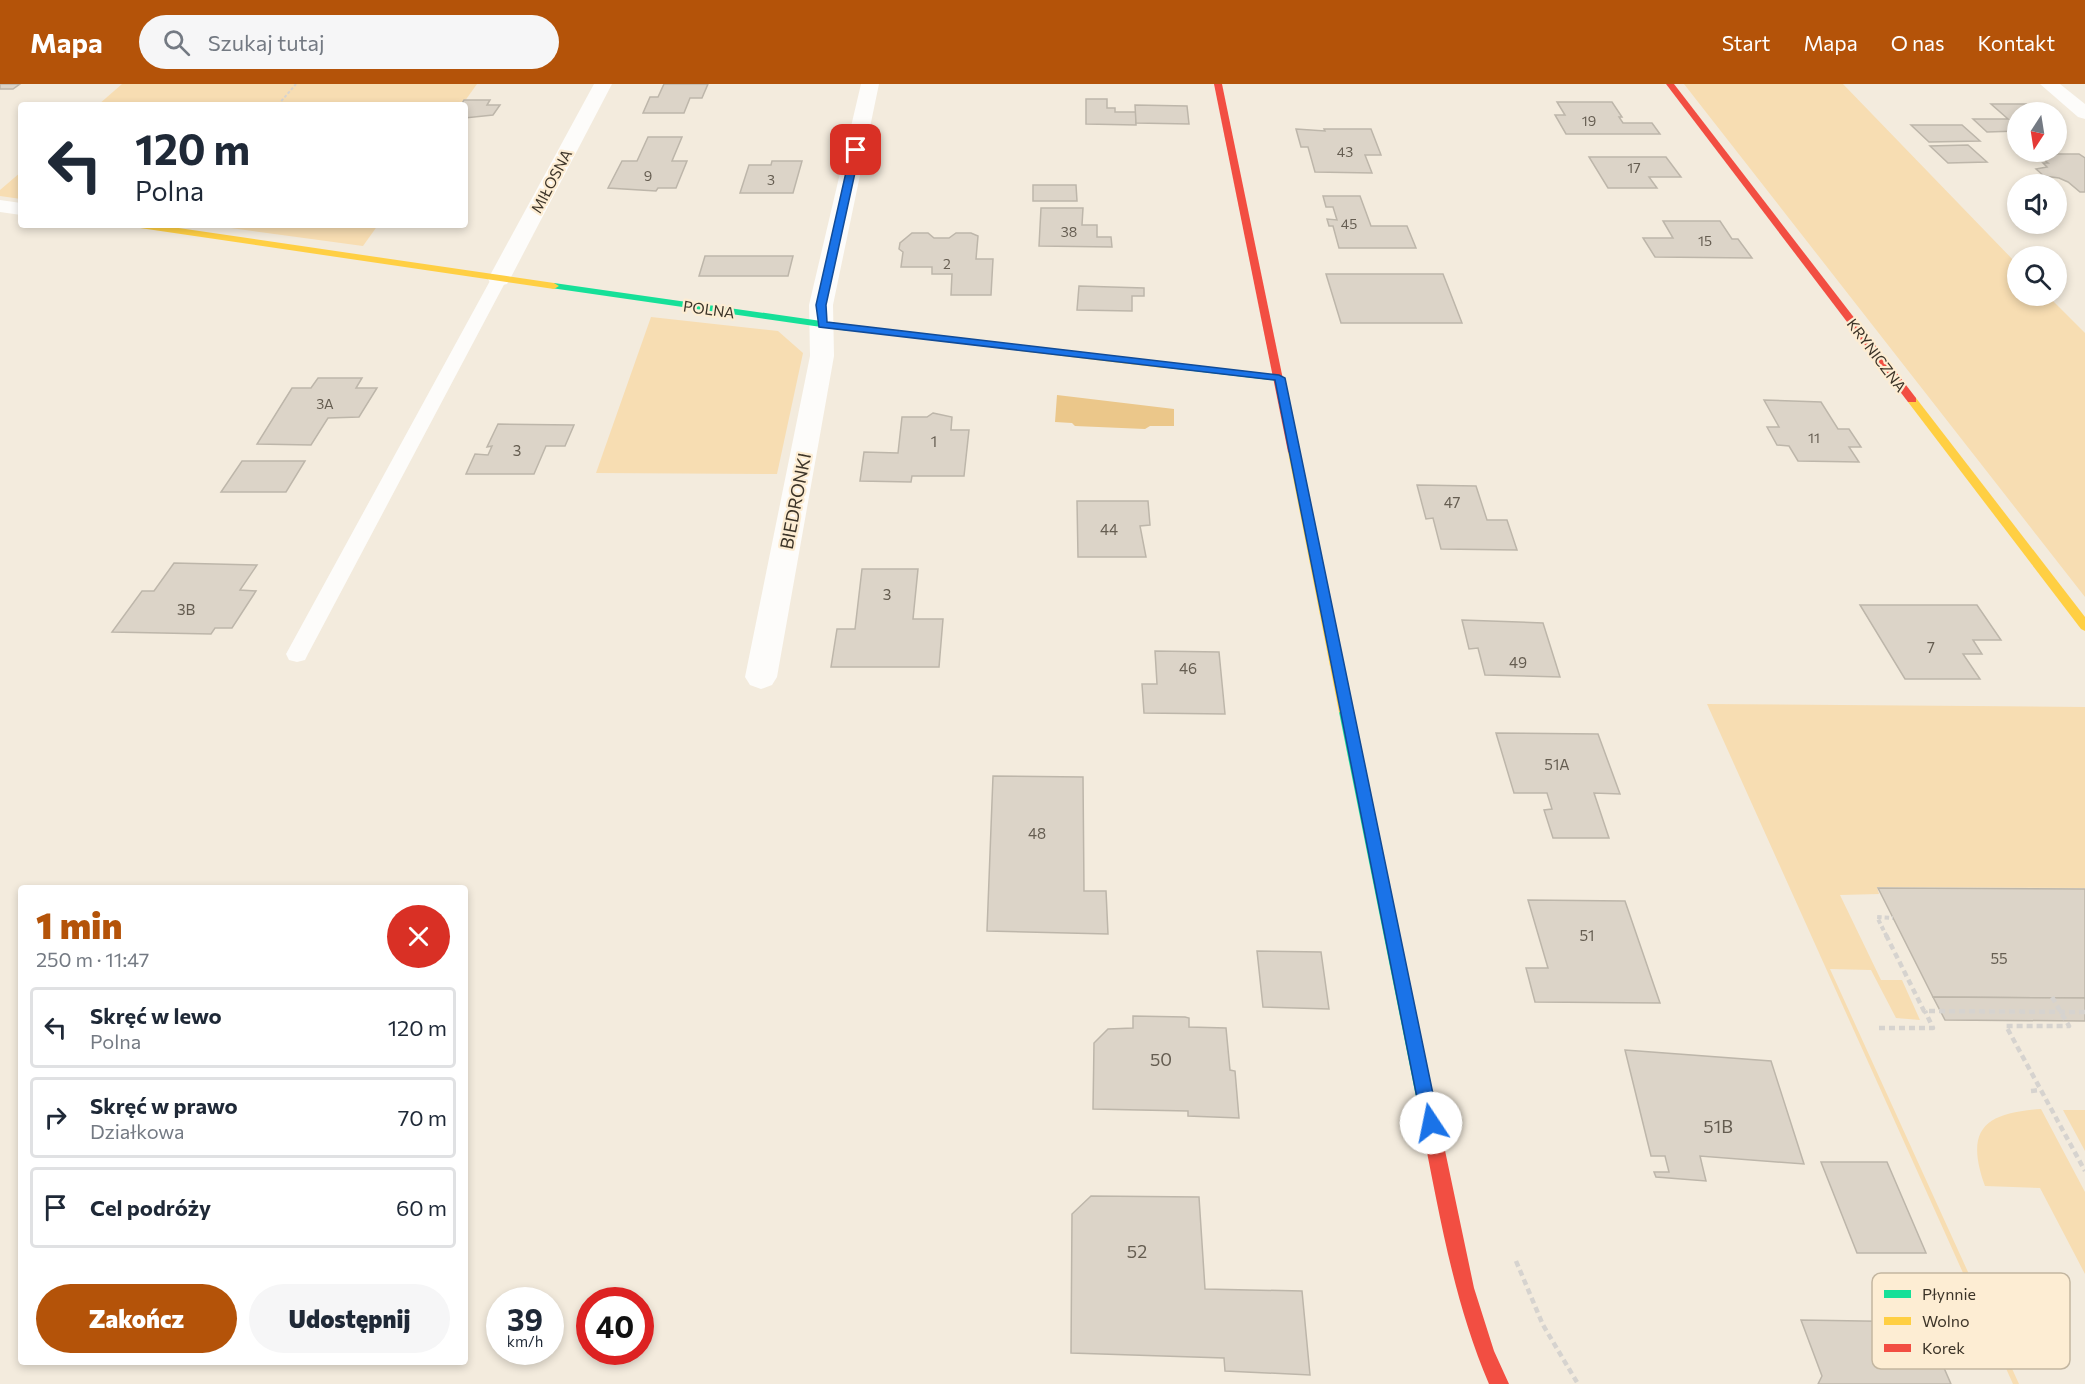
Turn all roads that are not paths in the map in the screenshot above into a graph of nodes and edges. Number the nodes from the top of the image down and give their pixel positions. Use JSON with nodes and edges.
{"nodes":[{"id":1,"x":603,"y":84,"type":"edge"},
{"id":2,"x":870,"y":84,"type":"edge"},
{"id":3,"x":1218,"y":84,"type":"edge"},
{"id":4,"x":1670,"y":84,"type":"edge"},
{"id":5,"x":2049,"y":84,"type":"edge"},
{"id":6,"x":2085,"y":113,"type":"edge"},
{"id":7,"x":0,"y":206,"type":"edge"},
{"id":8,"x":18,"y":209,"type":"edge"},
{"id":9,"x":160,"y":228,"type":"edge"},
{"id":10,"x":499,"y":279,"type":"junction"},
{"id":11,"x":822,"y":325,"type":"junction"},
{"id":12,"x":1279,"y":378,"type":"junction"},
{"id":13,"x":2085,"y":626,"type":"edge"},
{"id":14,"x":297,"y":654,"type":"dead end"},
{"id":15,"x":761,"y":677,"type":"dead end"},
{"id":16,"x":1499,"y":1384,"type":"edge"}],
"edges":[{"from":1,"to":10,"type":"street","name":"MIŁOSNA"},
{"from":2,"to":11,"type":"street","name":"BIEDRONKI"},
{"from":3,"to":12,"type":"street"},
{"from":4,"to":13,"type":"street","name":"KRYNICZNA"},
{"from":5,"to":6,"type":"street"},
{"from":7,"to":8,"type":"street"},
{"from":9,"to":10,"type":"street","name":"POLNA"},
{"from":10,"to":11,"type":"street","name":"POLNA"},
{"from":10,"to":14,"type":"lane"},
{"from":11,"to":12,"type":"street","name":"POLNA"},
{"from":11,"to":15,"type":"street","name":"BIEDRONKI"},
{"from":12,"to":16,"type":"street"}]}
